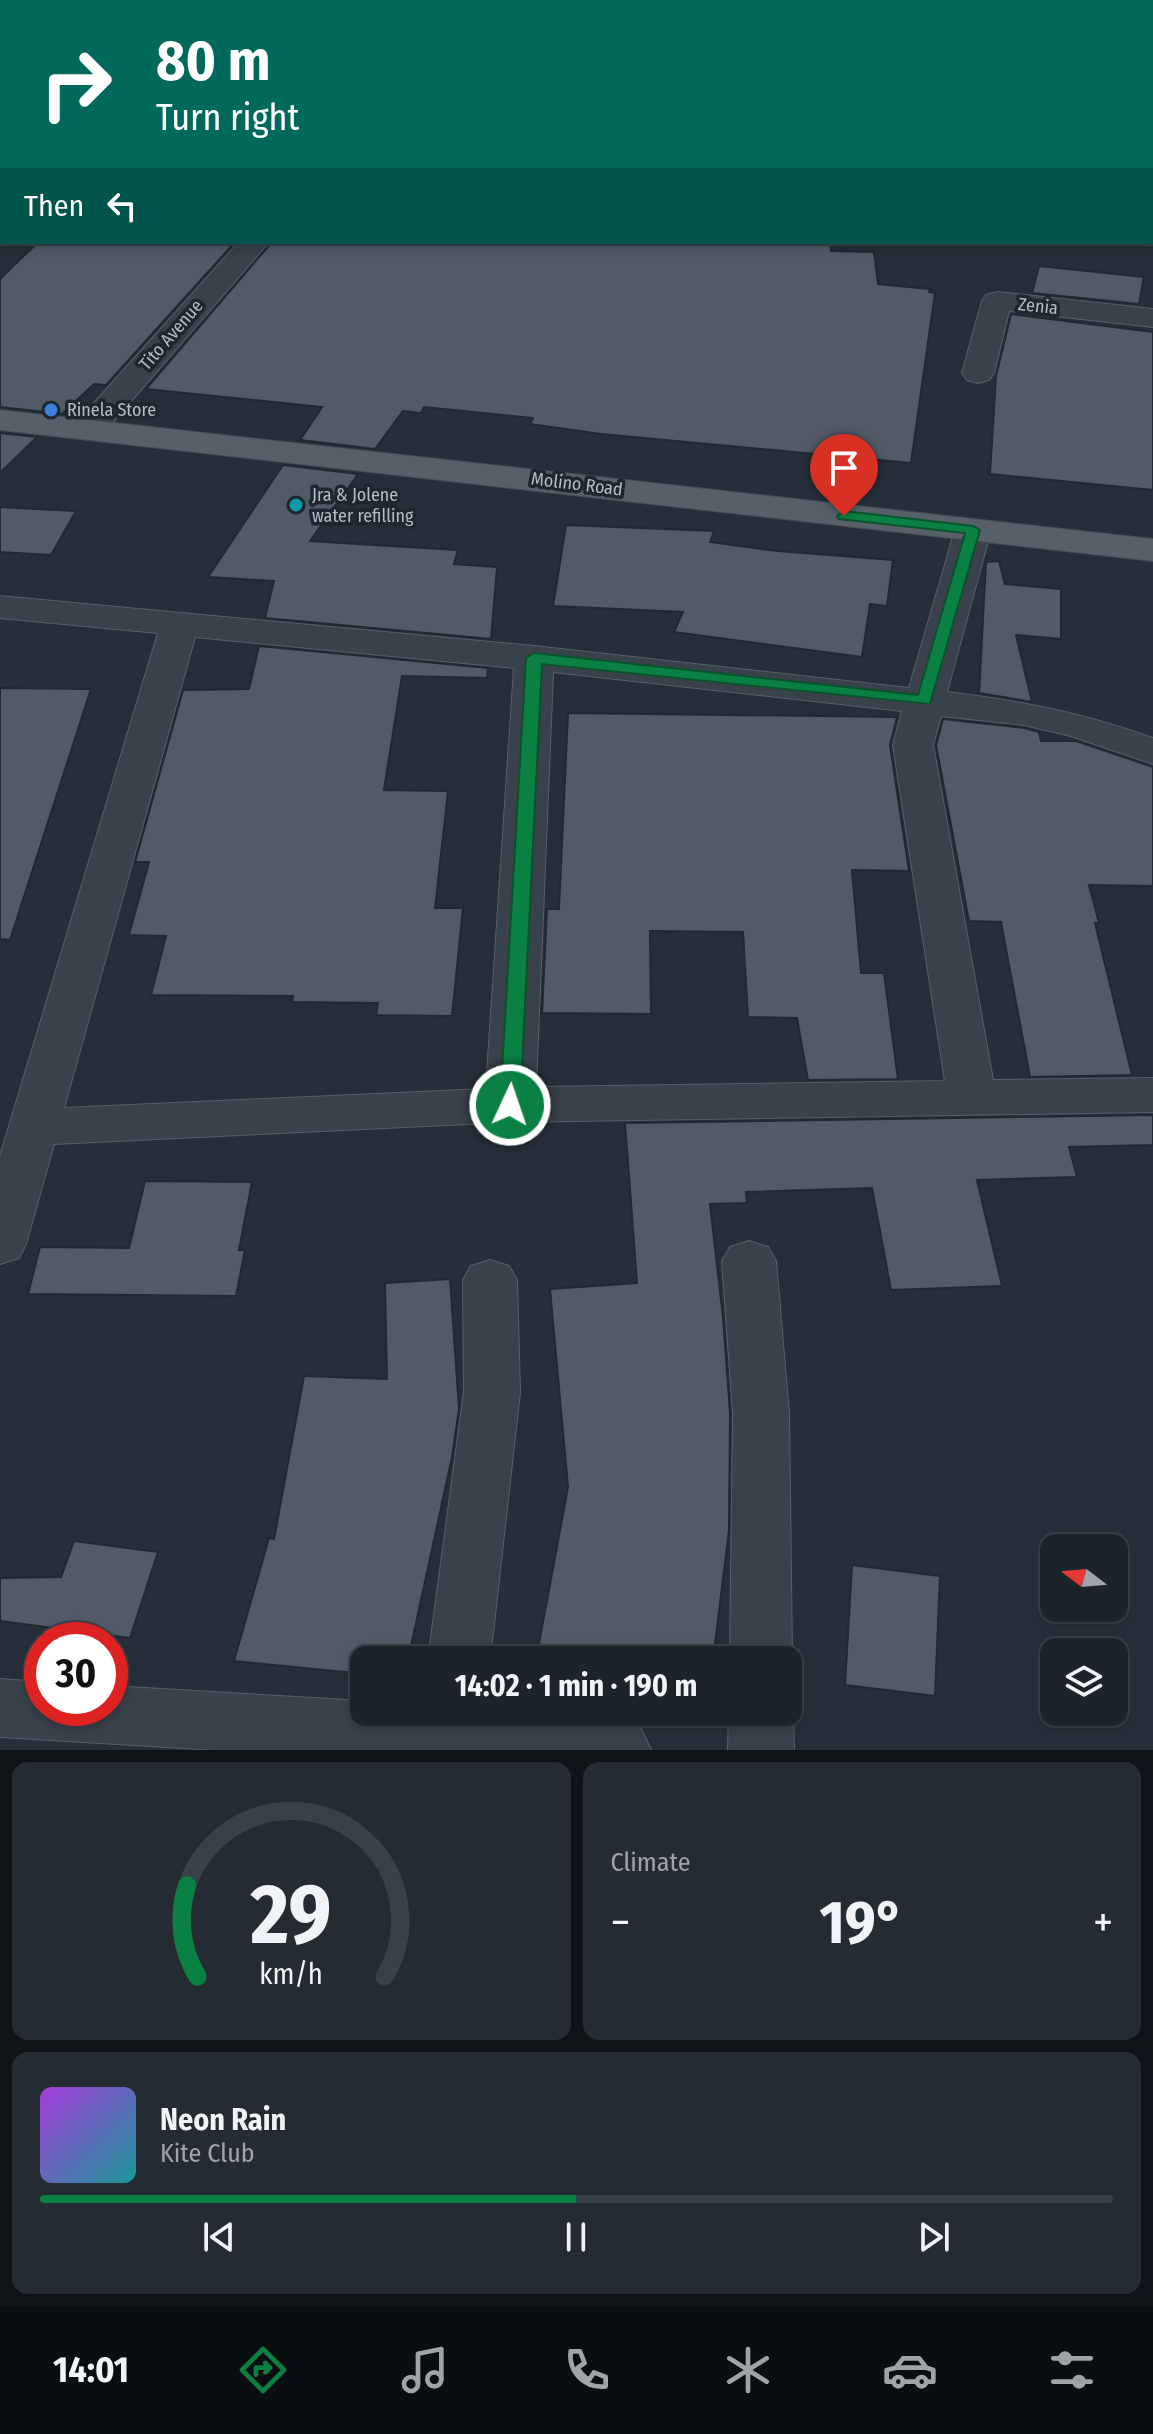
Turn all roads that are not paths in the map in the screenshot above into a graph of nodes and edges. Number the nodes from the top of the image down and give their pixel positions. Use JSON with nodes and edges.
{"nodes":[{"id":1,"x":253,"y":244,"type":"edge"},
{"id":2,"x":1153,"y":318,"type":"edge"},
{"id":3,"x":978,"y":373,"type":"dead end"},
{"id":4,"x":0,"y":420,"type":"edge"},
{"id":5,"x":88,"y":430,"type":"junction"},
{"id":6,"x":973,"y":530,"type":"junction"},
{"id":7,"x":1153,"y":550,"type":"edge"},
{"id":8,"x":0,"y":607,"type":"edge"},
{"id":9,"x":179,"y":626,"type":"junction"},
{"id":10,"x":534,"y":658,"type":"junction"},
{"id":11,"x":924,"y":701,"type":"junction"},
{"id":12,"x":1153,"y":752,"type":"edge"},
{"id":13,"x":1153,"y":1095,"type":"edge"},
{"id":14,"x":972,"y":1099,"type":"junction"},
{"id":15,"x":510,"y":1105,"type":"junction"},
{"id":16,"x":34,"y":1127,"type":"junction"},
{"id":17,"x":0,"y":1244,"type":"edge"},
{"id":18,"x":749,"y":1261,"type":"dead end"},
{"id":19,"x":490,"y":1280,"type":"dead end"},
{"id":20,"x":461,"y":1646,"type":"edge"},
{"id":21,"x":761,"y":1646,"type":"edge"},
{"id":22,"x":0,"y":1708,"type":"edge"},
{"id":23,"x":350,"y":1720,"type":"edge"},
{"id":24,"x":470,"y":1726,"type":"edge"},
{"id":25,"x":761,"y":1726,"type":"edge"},
{"id":26,"x":618,"y":1750,"type":"edge"},
{"id":27,"x":761,"y":1750,"type":"edge"}],
"edges":[{"from":1,"to":5,"type":"street","name":"Tito Avenue"},
{"from":2,"to":3,"type":"street","name":"Zenia"},
{"from":4,"to":5,"type":"main road","name":"Molino Road"},
{"from":5,"to":6,"type":"main road","name":"Molino Road"},
{"from":6,"to":7,"type":"main road","name":"Molino Road"},
{"from":6,"to":11,"type":"street"},
{"from":8,"to":9,"type":"street"},
{"from":9,"to":10,"type":"street"},
{"from":9,"to":16,"type":"street"},
{"from":10,"to":11,"type":"street"},
{"from":10,"to":15,"type":"street"},
{"from":11,"to":12,"type":"street"},
{"from":11,"to":14,"type":"street"},
{"from":13,"to":14,"type":"street"},
{"from":14,"to":15,"type":"street"},
{"from":15,"to":16,"type":"street"},
{"from":16,"to":17,"type":"street"},
{"from":18,"to":21,"type":"street"},
{"from":19,"to":20,"type":"street"},
{"from":22,"to":23,"type":"street"},
{"from":24,"to":26,"type":"street"},
{"from":25,"to":27,"type":"street"}]}
